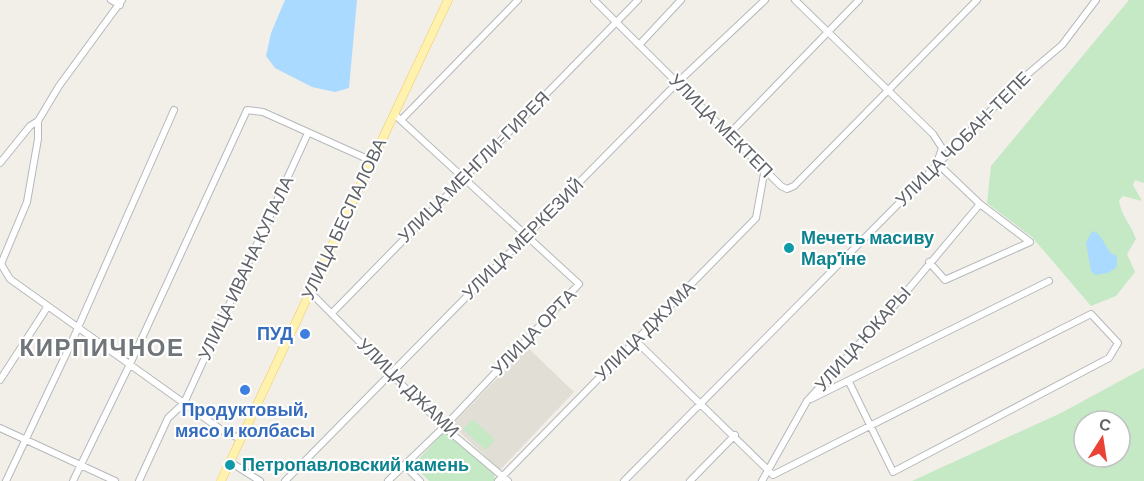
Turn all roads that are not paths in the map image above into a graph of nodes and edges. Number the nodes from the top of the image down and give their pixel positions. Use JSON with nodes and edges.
{"nodes":[{"id":1,"x":111,"y":0,"type":"edge"},
{"id":2,"x":448,"y":0,"type":"edge"},
{"id":3,"x":518,"y":0,"type":"edge"},
{"id":4,"x":594,"y":0,"type":"edge"},
{"id":5,"x":638,"y":0,"type":"edge"},
{"id":6,"x":681,"y":0,"type":"edge"},
{"id":7,"x":765,"y":0,"type":"edge"},
{"id":8,"x":795,"y":0,"type":"edge"},
{"id":9,"x":860,"y":0,"type":"edge"},
{"id":10,"x":976,"y":0,"type":"edge"},
{"id":11,"x":1096,"y":0,"type":"edge"},
{"id":12,"x":121,"y":2,"type":"edge"},
{"id":13,"x":617,"y":22,"type":"junction"},
{"id":14,"x":829,"y":33,"type":"junction"},
{"id":15,"x":639,"y":45,"type":"junction"},
{"id":16,"x":678,"y":82,"type":"junction"},
{"id":17,"x":888,"y":91,"type":"junction"},
{"id":18,"x":174,"y":110,"type":"dead end"},
{"id":19,"x":394,"y":114,"type":"junction"},
{"id":20,"x":401,"y":120,"type":"junction"},
{"id":21,"x":38,"y":121,"type":"junction"},
{"id":22,"x":308,"y":133,"type":"junction"},
{"id":23,"x":730,"y":133,"type":"junction"},
{"id":24,"x":372,"y":161,"type":"junction"},
{"id":25,"x":0,"y":163,"type":"edge"},
{"id":26,"x":937,"y":164,"type":"junction"},
{"id":27,"x":765,"y":168,"type":"junction"},
{"id":28,"x":464,"y":176,"type":"junction"},
{"id":29,"x":980,"y":204,"type":"junction"},
{"id":30,"x":527,"y":236,"type":"junction"},
{"id":31,"x":929,"y":262,"type":"junction"},
{"id":32,"x":1049,"y":281,"type":"dead end"},
{"id":33,"x":310,"y":292,"type":"junction"},
{"id":34,"x":48,"y":306,"type":"junction"},
{"id":35,"x":332,"y":313,"type":"junction"},
{"id":36,"x":78,"y":327,"type":"junction"},
{"id":37,"x":636,"y":341,"type":"junction"},
{"id":38,"x":130,"y":364,"type":"junction"},
{"id":39,"x":391,"y":373,"type":"junction"},
{"id":40,"x":0,"y":380,"type":"edge"},
{"id":41,"x":849,"y":382,"type":"junction"},
{"id":42,"x":701,"y":401,"type":"junction"},
{"id":43,"x":807,"y":401,"type":"junction"},
{"id":44,"x":184,"y":403,"type":"junction"},
{"id":45,"x":872,"y":425,"type":"junction"},
{"id":46,"x":444,"y":426,"type":"junction"},
{"id":47,"x":0,"y":428,"type":"edge"},
{"id":48,"x":735,"y":435,"type":"junction"},
{"id":49,"x":241,"y":439,"type":"junction"},
{"id":50,"x":25,"y":440,"type":"junction"},
{"id":51,"x":230,"y":462,"type":"junction"},
{"id":52,"x":404,"y":465,"type":"junction"},
{"id":53,"x":80,"y":466,"type":"junction"},
{"id":54,"x":770,"y":470,"type":"junction"},
{"id":55,"x":292,"y":476,"type":"junction"},
{"id":56,"x":500,"y":478,"type":"edge"},
{"id":57,"x":222,"y":480,"type":"edge"},
{"id":58,"x":6,"y":481,"type":"edge"},
{"id":59,"x":73,"y":481,"type":"edge"},
{"id":60,"x":114,"y":481,"type":"edge"},
{"id":61,"x":139,"y":481,"type":"edge"},
{"id":62,"x":260,"y":481,"type":"edge"},
{"id":63,"x":285,"y":481,"type":"edge"},
{"id":64,"x":298,"y":481,"type":"edge"},
{"id":65,"x":388,"y":481,"type":"edge"},
{"id":66,"x":420,"y":481,"type":"edge"},
{"id":67,"x":508,"y":481,"type":"edge"},
{"id":68,"x":624,"y":481,"type":"edge"},
{"id":69,"x":690,"y":481,"type":"edge"},
{"id":70,"x":762,"y":481,"type":"edge"}],
"edges":[{"from":1,"to":12,"type":"street"},
{"from":2,"to":19,"type":"main road","name":"УЛИЦА БЕСПАЛОВА"},
{"from":3,"to":20,"type":"street"},
{"from":4,"to":13,"type":"street","name":"УЛИЦА МЕКТЕП"},
{"from":5,"to":13,"type":"street","name":"УЛИЦА МЕНГЛИ-ГИРЕЯ"},
{"from":6,"to":15,"type":"street"},
{"from":7,"to":16,"type":"street","name":"УЛИЦА МЕРКЕЗИЙ"},
{"from":8,"to":14,"type":"street"},
{"from":9,"to":14,"type":"street"},
{"from":10,"to":17,"type":"street","name":"УЛИЦА МЕКТЕП"},
{"from":11,"to":26,"type":"street","name":"УЛИЦА ЧОБАН-ТЕПЕ"},
{"from":12,"to":21,"type":"street"},
{"from":13,"to":15,"type":"street","name":"УЛИЦА МЕКТЕП"},
{"from":13,"to":28,"type":"street","name":"УЛИЦА МЕНГЛИ-ГИРЕЯ"},
{"from":14,"to":17,"type":"street"},
{"from":14,"to":23,"type":"street"},
{"from":15,"to":16,"type":"street","name":"УЛИЦА МЕКТЕП"},
{"from":16,"to":23,"type":"street","name":"УЛИЦА МЕКТЕП"},
{"from":16,"to":30,"type":"street","name":"УЛИЦА МЕРКЕЗИЙ"},
{"from":17,"to":26,"type":"street"},
{"from":17,"to":27,"type":"street","name":"УЛИЦА МЕКТЕП"},
{"from":18,"to":36,"type":"street"},
{"from":19,"to":20,"type":"street","name":"УЛИЦА ОРТА"},
{"from":19,"to":24,"type":"main road","name":"УЛИЦА БЕСПАЛОВА"},
{"from":20,"to":28,"type":"street","name":"УЛИЦА ОРТА"},
{"from":21,"to":25,"type":"street"},
{"from":21,"to":34,"type":"street"},
{"from":22,"to":24,"type":"street"},
{"from":22,"to":38,"type":"street"},
{"from":22,"to":44,"type":"street","name":"УЛИЦА ИВАНА КУПАЛА"},
{"from":23,"to":27,"type":"street","name":"УЛИЦА МЕКТЕП"},
{"from":24,"to":33,"type":"main road","name":"УЛИЦА БЕСПАЛОВА"},
{"from":26,"to":29,"type":"street"},
{"from":26,"to":42,"type":"street","name":"УЛИЦА ЧОБАН-ТЕПЕ"},
{"from":27,"to":37,"type":"street","name":"УЛИЦА ДЖУМА"},
{"from":28,"to":30,"type":"street","name":"УЛИЦА ОРТА"},
{"from":28,"to":35,"type":"street","name":"УЛИЦА МЕНГЛИ-ГИРЕЯ"},
{"from":29,"to":31,"type":"street","name":"УЛИЦА ЮКАРЫ"},
{"from":29,"to":31,"type":"street"},
{"from":30,"to":39,"type":"street","name":"УЛИЦА МЕРКЕЗИЙ"},
{"from":30,"to":46,"type":"street","name":"УЛИЦА ОРТА"},
{"from":31,"to":43,"type":"street","name":"УЛИЦА ЮКАРЫ"},
{"from":32,"to":41,"type":"street"},
{"from":33,"to":35,"type":"street","name":"УЛИЦА ДЖАМИ"},
{"from":33,"to":49,"type":"main road","name":"УЛИЦА БЕСПАЛОВА"},
{"from":34,"to":36,"type":"street"},
{"from":34,"to":40,"type":"street"},
{"from":35,"to":39,"type":"street","name":"УЛИЦА ДЖАМИ"},
{"from":36,"to":38,"type":"street"},
{"from":36,"to":50,"type":"street"},
{"from":37,"to":42,"type":"street"},
{"from":37,"to":56,"type":"street","name":"УЛИЦА ДЖУМА"},
{"from":38,"to":44,"type":"street"},
{"from":38,"to":53,"type":"street"},
{"from":39,"to":46,"type":"street","name":"УЛИЦА ДЖАМИ"},
{"from":39,"to":55,"type":"street","name":"УЛИЦА МЕРКЕЗИЙ"},
{"from":41,"to":43,"type":"street"},
{"from":41,"to":45,"type":"street"},
{"from":42,"to":48,"type":"street"},
{"from":42,"to":68,"type":"street","name":"УЛИЦА ЧОБАН-ТЕПЕ"},
{"from":43,"to":54,"type":"street","name":"УЛИЦА ЮКАРЫ"},
{"from":44,"to":49,"type":"street"},
{"from":44,"to":61,"type":"street","name":"УЛИЦА ИВАНА КУПАЛА"},
{"from":45,"to":45,"type":"street"},
{"from":45,"to":54,"type":"street"},
{"from":46,"to":52,"type":"street","name":"УЛИЦА ОРТА"},
{"from":46,"to":56,"type":"street","name":"УЛИЦА ДЖАМИ"},
{"from":47,"to":50,"type":"street"},
{"from":48,"to":54,"type":"street"},
{"from":48,"to":69,"type":"street"},
{"from":49,"to":51,"type":"main road","name":"УЛИЦА БЕСПАЛОВА"},
{"from":50,"to":53,"type":"street"},
{"from":50,"to":58,"type":"street"},
{"from":51,"to":57,"type":"main road","name":"УЛИЦА БЕСПАЛОВА"},
{"from":51,"to":62,"type":"street"},
{"from":52,"to":65,"type":"street","name":"УЛИЦА ОРТА"},
{"from":52,"to":66,"type":"street"},
{"from":53,"to":59,"type":"street"},
{"from":53,"to":60,"type":"street"},
{"from":54,"to":70,"type":"street","name":"УЛИЦА ЮКАРЫ"},
{"from":55,"to":63,"type":"street","name":"УЛИЦА МЕРКЕЗИЙ"},
{"from":55,"to":64,"type":"street"},
{"from":56,"to":67,"type":"street","name":"УЛИЦА ДЖАМИ"}]}
